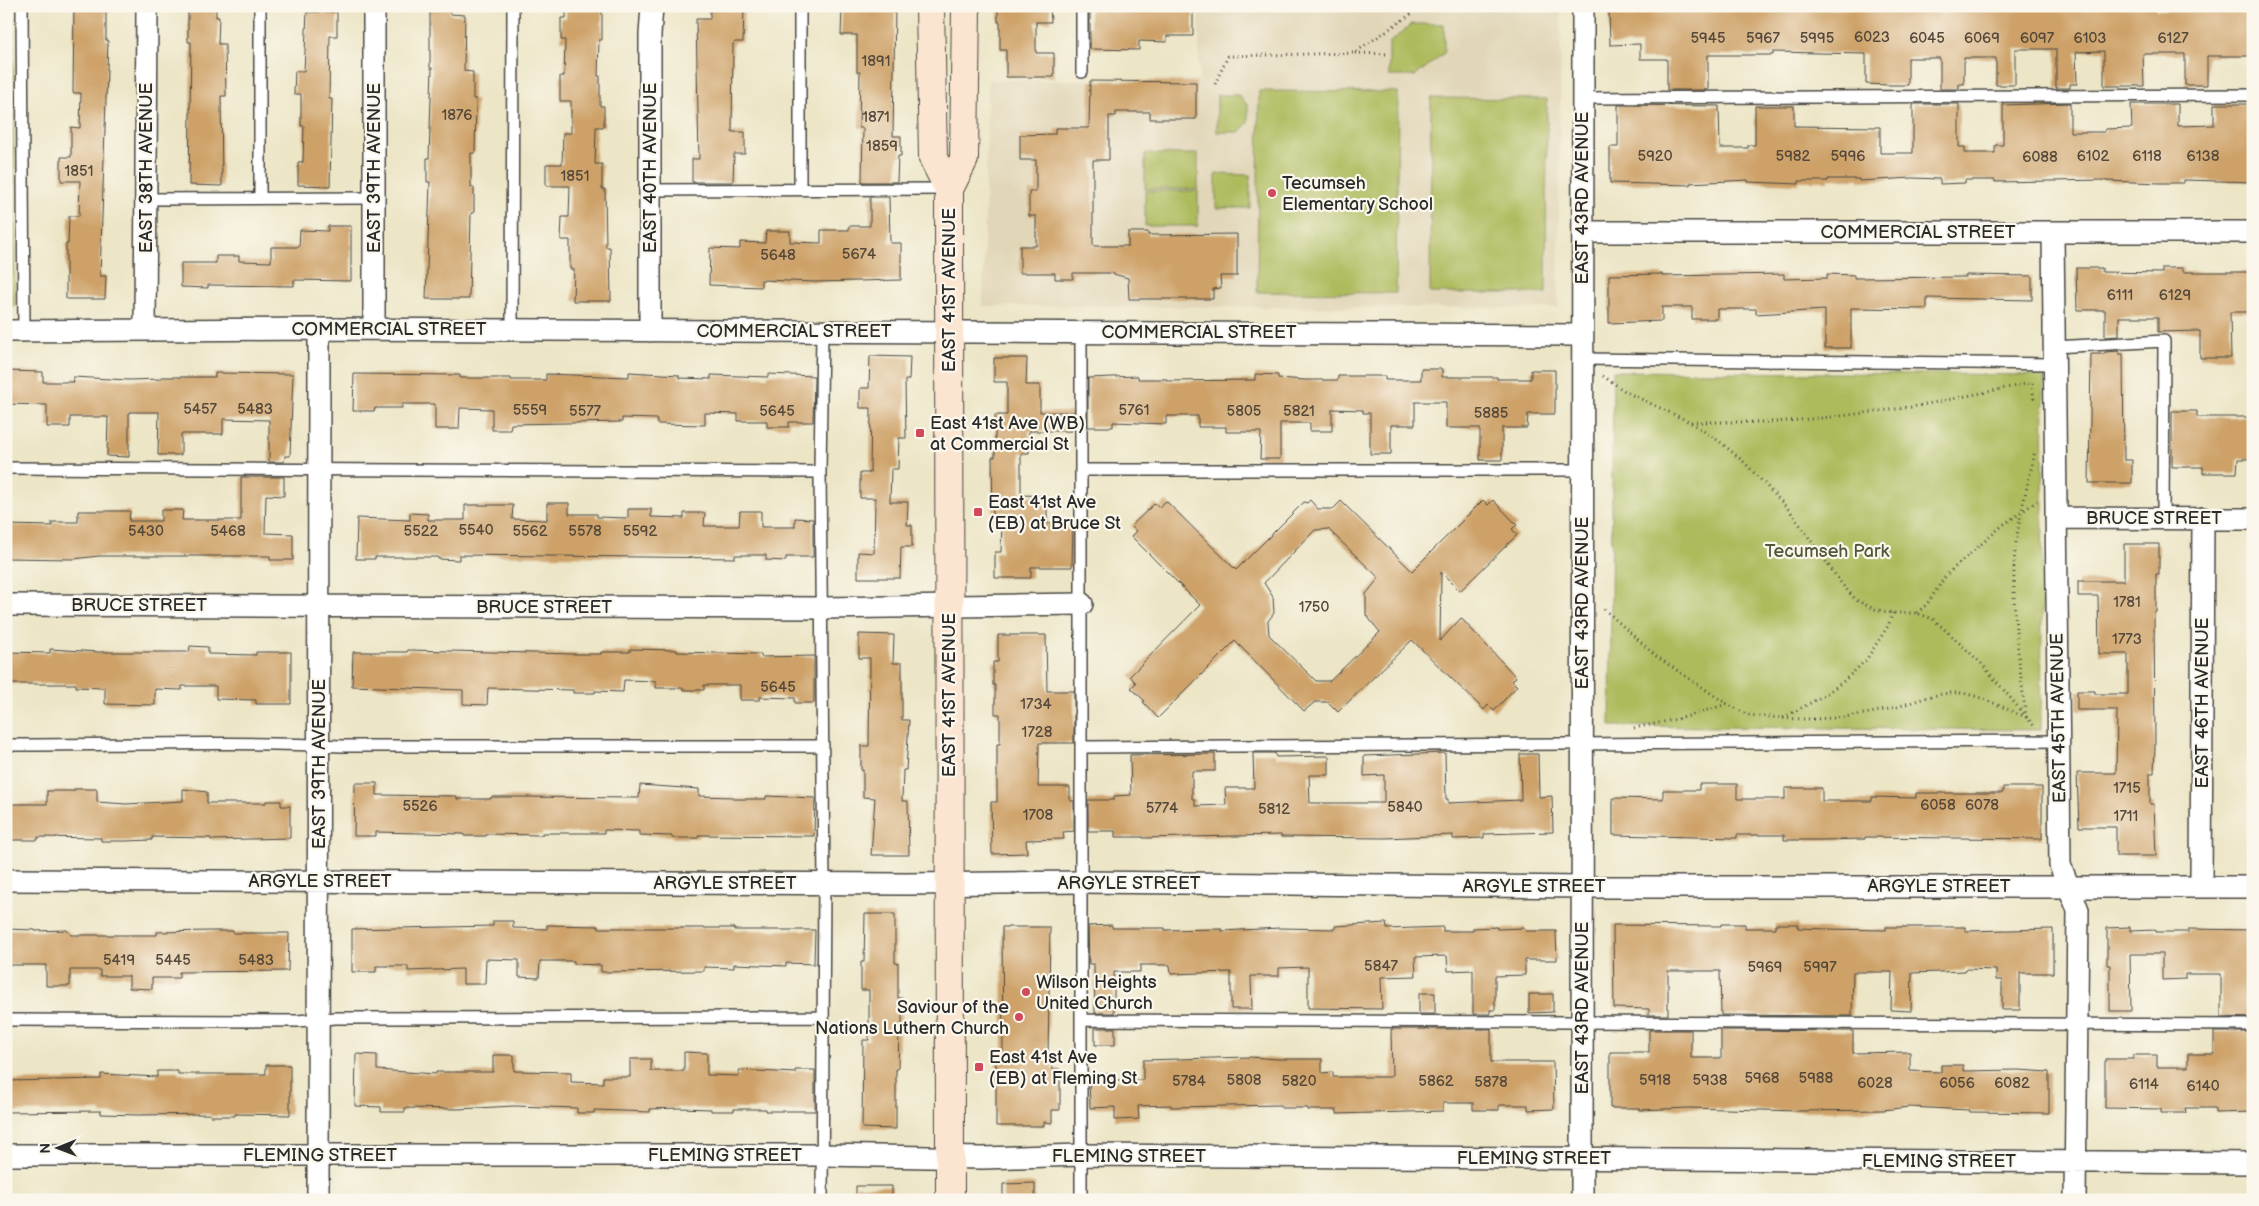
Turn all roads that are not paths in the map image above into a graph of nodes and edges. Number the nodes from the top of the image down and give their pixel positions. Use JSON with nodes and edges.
{"nodes":[{"id":1,"x":22,"y":6,"type":"edge"},
{"id":2,"x":147,"y":6,"type":"edge"},
{"id":3,"x":260,"y":6,"type":"edge"},
{"id":4,"x":374,"y":6,"type":"edge"},
{"id":5,"x":513,"y":6,"type":"edge"},
{"id":6,"x":652,"y":6,"type":"edge"},
{"id":7,"x":800,"y":6,"type":"edge"},
{"id":8,"x":930,"y":6,"type":"edge"},
{"id":9,"x":966,"y":6,"type":"edge"},
{"id":10,"x":1082,"y":6,"type":"edge"},
{"id":11,"x":1583,"y":6,"type":"edge"},
{"id":12,"x":1082,"y":72,"type":"dead end"},
{"id":13,"x":2253,"y":95,"type":"edge"},
{"id":14,"x":1582,"y":98,"type":"junction"},
{"id":15,"x":800,"y":189,"type":"junction"},
{"id":16,"x":949,"y":189,"type":"junction"},
{"id":17,"x":650,"y":190,"type":"junction"},
{"id":18,"x":260,"y":198,"type":"junction"},
{"id":19,"x":374,"y":198,"type":"junction"},
{"id":20,"x":146,"y":199,"type":"junction"},
{"id":21,"x":1583,"y":232,"type":"junction"},
{"id":22,"x":2053,"y":232,"type":"junction"},
{"id":23,"x":2253,"y":232,"type":"edge"},
{"id":24,"x":319,"y":329,"type":"junction"},
{"id":25,"x":374,"y":329,"type":"junction"},
{"id":26,"x":145,"y":330,"type":"junction"},
{"id":27,"x":512,"y":330,"type":"junction"},
{"id":28,"x":15,"y":331,"type":"edge"},
{"id":29,"x":650,"y":331,"type":"junction"},
{"id":30,"x":1081,"y":331,"type":"junction"},
{"id":31,"x":822,"y":332,"type":"junction"},
{"id":32,"x":949,"y":332,"type":"junction"},
{"id":33,"x":1582,"y":335,"type":"junction"},
{"id":34,"x":2054,"y":355,"type":"junction"},
{"id":35,"x":1582,"y":359,"type":"junction"},
{"id":36,"x":6,"y":468,"type":"edge"},
{"id":37,"x":318,"y":469,"type":"junction"},
{"id":38,"x":1081,"y":470,"type":"junction"},
{"id":39,"x":1582,"y":470,"type":"junction"},
{"id":40,"x":820,"y":472,"type":"junction"},
{"id":41,"x":2056,"y":518,"type":"junction"},
{"id":42,"x":2163,"y":518,"type":"junction"},
{"id":43,"x":2203,"y":518,"type":"junction"},
{"id":44,"x":2253,"y":519,"type":"edge"},
{"id":45,"x":1082,"y":604,"type":"junction"},
{"id":46,"x":6,"y":605,"type":"edge"},
{"id":47,"x":319,"y":606,"type":"junction"},
{"id":48,"x":949,"y":607,"type":"junction"},
{"id":49,"x":822,"y":608,"type":"junction"},
{"id":50,"x":2058,"y":741,"type":"junction"},
{"id":51,"x":1582,"y":743,"type":"junction"},
{"id":52,"x":320,"y":744,"type":"junction"},
{"id":53,"x":6,"y":745,"type":"edge"},
{"id":54,"x":823,"y":746,"type":"junction"},
{"id":55,"x":1082,"y":746,"type":"junction"},
{"id":56,"x":6,"y":880,"type":"edge"},
{"id":57,"x":320,"y":881,"type":"junction"},
{"id":58,"x":1082,"y":882,"type":"junction"},
{"id":59,"x":824,"y":883,"type":"junction"},
{"id":60,"x":949,"y":883,"type":"junction"},
{"id":61,"x":2068,"y":886,"type":"junction"},
{"id":62,"x":1582,"y":887,"type":"junction"},
{"id":63,"x":2201,"y":887,"type":"junction"},
{"id":64,"x":2253,"y":887,"type":"edge"},
{"id":65,"x":822,"y":1017,"type":"junction"},
{"id":66,"x":319,"y":1019,"type":"junction"},
{"id":67,"x":6,"y":1020,"type":"edge"},
{"id":68,"x":1081,"y":1020,"type":"junction"},
{"id":69,"x":1581,"y":1022,"type":"junction"},
{"id":70,"x":2076,"y":1024,"type":"junction"},
{"id":71,"x":2253,"y":1025,"type":"edge"},
{"id":72,"x":6,"y":1155,"type":"edge"},
{"id":73,"x":320,"y":1155,"type":"junction"},
{"id":74,"x":822,"y":1155,"type":"junction"},
{"id":75,"x":1080,"y":1155,"type":"junction"},
{"id":76,"x":950,"y":1158,"type":"junction"},
{"id":77,"x":1582,"y":1158,"type":"junction"},
{"id":78,"x":2076,"y":1162,"type":"junction"},
{"id":79,"x":2253,"y":1163,"type":"edge"},
{"id":80,"x":318,"y":1200,"type":"edge"},
{"id":81,"x":822,"y":1200,"type":"edge"},
{"id":82,"x":950,"y":1200,"type":"edge"},
{"id":83,"x":1080,"y":1200,"type":"edge"},
{"id":84,"x":1582,"y":1200,"type":"edge"},
{"id":85,"x":2076,"y":1200,"type":"edge"}],
"edges":[{"from":1,"to":28,"type":"lane"},
{"from":2,"to":20,"type":"street","name":"EAST 38TH AVENUE"},
{"from":3,"to":18,"type":"lane"},
{"from":4,"to":19,"type":"street","name":"EAST 39TH AVENUE"},
{"from":5,"to":27,"type":"lane"},
{"from":6,"to":17,"type":"street","name":"EAST 40TH AVENUE"},
{"from":7,"to":15,"type":"lane"},
{"from":8,"to":16,"type":"main road","name":"EAST 41ST AVENUE"},
{"from":9,"to":16,"type":"main road","name":"EAST 41ST AVENUE"},
{"from":10,"to":12,"type":"lane"},
{"from":11,"to":14,"type":"street","name":"EAST 43RD AVENUE"},
{"from":13,"to":14,"type":"lane"},
{"from":14,"to":21,"type":"street","name":"EAST 43RD AVENUE"},
{"from":15,"to":16,"type":"lane"},
{"from":15,"to":17,"type":"lane"},
{"from":16,"to":32,"type":"main road","name":"EAST 41ST AVENUE"},
{"from":17,"to":29,"type":"street","name":"EAST 40TH AVENUE"},
{"from":18,"to":19,"type":"lane"},
{"from":18,"to":20,"type":"lane"},
{"from":19,"to":25,"type":"street","name":"EAST 39TH AVENUE"},
{"from":20,"to":26,"type":"street","name":"EAST 38TH AVENUE"},
{"from":21,"to":22,"type":"street","name":"COMMERCIAL STREET"},
{"from":21,"to":33,"type":"street","name":"EAST 43RD AVENUE"},
{"from":22,"to":23,"type":"street","name":"COMMERCIAL STREET"},
{"from":22,"to":34,"type":"street","name":"EAST 45TH AVENUE"},
{"from":24,"to":25,"type":"street","name":"COMMERCIAL STREET"},
{"from":24,"to":26,"type":"street","name":"COMMERCIAL STREET"},
{"from":24,"to":37,"type":"street","name":"EAST 39TH AVENUE"},
{"from":25,"to":27,"type":"street","name":"COMMERCIAL STREET"},
{"from":26,"to":28,"type":"street","name":"COMMERCIAL STREET"},
{"from":27,"to":29,"type":"street","name":"COMMERCIAL STREET"},
{"from":29,"to":31,"type":"street","name":"COMMERCIAL STREET"},
{"from":30,"to":32,"type":"street","name":"COMMERCIAL STREET"},
{"from":30,"to":33,"type":"street","name":"COMMERCIAL STREET"},
{"from":30,"to":38,"type":"lane"},
{"from":31,"to":32,"type":"street","name":"COMMERCIAL STREET"},
{"from":31,"to":40,"type":"lane"},
{"from":32,"to":48,"type":"main road","name":"EAST 41ST AVENUE"},
{"from":33,"to":35,"type":"street","name":"EAST 43RD AVENUE"},
{"from":34,"to":35,"type":"lane"},
{"from":34,"to":41,"type":"street","name":"EAST 45TH AVENUE"},
{"from":34,"to":42,"type":"lane"},
{"from":35,"to":39,"type":"street","name":"EAST 43RD AVENUE"},
{"from":36,"to":37,"type":"lane"},
{"from":37,"to":40,"type":"lane"},
{"from":37,"to":47,"type":"street","name":"EAST 39TH AVENUE"},
{"from":38,"to":39,"type":"lane"},
{"from":38,"to":45,"type":"lane"},
{"from":39,"to":51,"type":"street","name":"EAST 43RD AVENUE"},
{"from":40,"to":49,"type":"lane"},
{"from":41,"to":42,"type":"street","name":"BRUCE STREET"},
{"from":41,"to":50,"type":"street","name":"EAST 45TH AVENUE"},
{"from":42,"to":43,"type":"street","name":"BRUCE STREET"},
{"from":43,"to":44,"type":"street","name":"BRUCE STREET"},
{"from":43,"to":63,"type":"street","name":"EAST 46TH AVENUE"},
{"from":45,"to":48,"type":"street","name":"BRUCE STREET"},
{"from":45,"to":55,"type":"lane"},
{"from":46,"to":47,"type":"street","name":"BRUCE STREET"},
{"from":47,"to":49,"type":"street","name":"BRUCE STREET"},
{"from":47,"to":52,"type":"street","name":"EAST 39TH AVENUE"},
{"from":48,"to":49,"type":"street","name":"BRUCE STREET"},
{"from":48,"to":60,"type":"main road","name":"EAST 41ST AVENUE"},
{"from":49,"to":54,"type":"lane"},
{"from":50,"to":51,"type":"lane"},
{"from":50,"to":61,"type":"street","name":"EAST 45TH AVENUE"},
{"from":51,"to":55,"type":"lane"},
{"from":51,"to":62,"type":"street","name":"EAST 43RD AVENUE"},
{"from":52,"to":53,"type":"lane"},
{"from":52,"to":54,"type":"lane"},
{"from":52,"to":57,"type":"street","name":"EAST 39TH AVENUE"},
{"from":54,"to":59,"type":"lane"},
{"from":55,"to":58,"type":"lane"},
{"from":56,"to":57,"type":"street","name":"ARGYLE STREET"},
{"from":57,"to":59,"type":"street","name":"ARGYLE STREET"},
{"from":57,"to":66,"type":"street","name":"EAST 39TH AVENUE"},
{"from":58,"to":60,"type":"street","name":"ARGYLE STREET"},
{"from":58,"to":62,"type":"street","name":"ARGYLE STREET"},
{"from":58,"to":68,"type":"lane"},
{"from":59,"to":60,"type":"street","name":"ARGYLE STREET"},
{"from":59,"to":65,"type":"lane"},
{"from":60,"to":76,"type":"main road","name":"EAST 41ST AVENUE"},
{"from":61,"to":62,"type":"street","name":"ARGYLE STREET"},
{"from":61,"to":63,"type":"street","name":"ARGYLE STREET"},
{"from":61,"to":70,"type":"street","name":"EAST 45TH AVENUE"},
{"from":62,"to":69,"type":"street","name":"EAST 43RD AVENUE"},
{"from":63,"to":64,"type":"street","name":"ARGYLE STREET"},
{"from":65,"to":66,"type":"lane"},
{"from":65,"to":74,"type":"lane"},
{"from":66,"to":67,"type":"lane"},
{"from":66,"to":73,"type":"street","name":"EAST 39TH AVENUE"},
{"from":68,"to":69,"type":"lane"},
{"from":68,"to":75,"type":"lane"},
{"from":69,"to":70,"type":"lane"},
{"from":69,"to":77,"type":"street","name":"EAST 43RD AVENUE"},
{"from":70,"to":71,"type":"lane"},
{"from":70,"to":78,"type":"street","name":"EAST 45TH AVENUE"},
{"from":72,"to":73,"type":"street","name":"FLEMING STREET"},
{"from":73,"to":74,"type":"street","name":"FLEMING STREET"},
{"from":73,"to":80,"type":"street","name":"EAST 39TH AVENUE"},
{"from":74,"to":76,"type":"street","name":"FLEMING STREET"},
{"from":74,"to":81,"type":"lane"},
{"from":75,"to":76,"type":"street","name":"FLEMING STREET"},
{"from":75,"to":77,"type":"street","name":"FLEMING STREET"},
{"from":75,"to":83,"type":"lane"},
{"from":76,"to":82,"type":"main road","name":"EAST 41ST AVENUE"},
{"from":77,"to":78,"type":"street","name":"FLEMING STREET"},
{"from":77,"to":84,"type":"street","name":"EAST 43RD AVENUE"},
{"from":78,"to":79,"type":"street","name":"FLEMING STREET"},
{"from":78,"to":85,"type":"street","name":"EAST 45TH AVENUE"}]}
